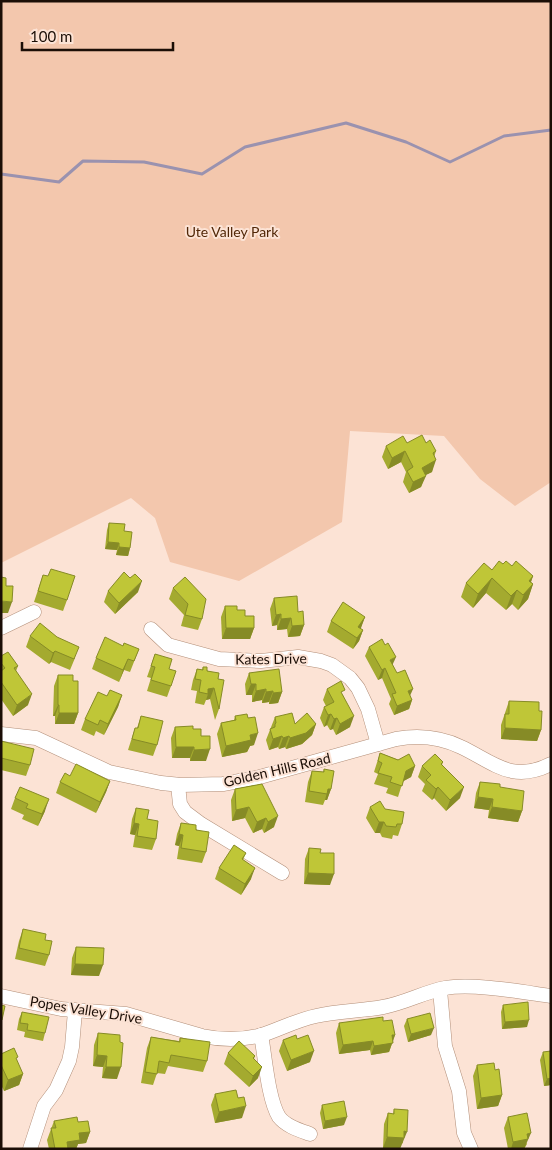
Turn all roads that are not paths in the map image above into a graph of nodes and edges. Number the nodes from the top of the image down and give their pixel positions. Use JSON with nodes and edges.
{"nodes":[{"id":1,"x":34,"y":612,"type":"dead end"},
{"id":2,"x":1,"y":628,"type":"edge"},
{"id":3,"x":151,"y":629,"type":"dead end"},
{"id":4,"x":1,"y":734,"type":"edge"},
{"id":5,"x":378,"y":744,"type":"junction"},
{"id":6,"x":551,"y":764,"type":"edge"},
{"id":7,"x":178,"y":785,"type":"junction"},
{"id":8,"x":282,"y":873,"type":"dead end"},
{"id":9,"x":440,"y":990,"type":"junction"},
{"id":10,"x":1,"y":996,"type":"edge"},
{"id":11,"x":551,"y":996,"type":"edge"},
{"id":12,"x":75,"y":1011,"type":"junction"},
{"id":13,"x":261,"y":1035,"type":"junction"},
{"id":14,"x":310,"y":1134,"type":"dead end"},
{"id":15,"x":30,"y":1149,"type":"edge"},
{"id":16,"x":471,"y":1149,"type":"edge"}],
"edges":[{"from":1,"to":2,"type":"street"},
{"from":3,"to":5,"type":"street","name":"Kates Drive"},
{"from":4,"to":7,"type":"street","name":"Golden Hills Road"},
{"from":5,"to":6,"type":"street","name":"Golden Hills Road"},
{"from":5,"to":7,"type":"street","name":"Golden Hills Road"},
{"from":7,"to":8,"type":"street"},
{"from":9,"to":11,"type":"street","name":"Popes Valley Drive"},
{"from":9,"to":13,"type":"street","name":"Popes Valley Drive"},
{"from":9,"to":16,"type":"street"},
{"from":10,"to":12,"type":"street","name":"Popes Valley Drive"},
{"from":12,"to":13,"type":"street","name":"Popes Valley Drive"},
{"from":12,"to":15,"type":"street"},
{"from":13,"to":14,"type":"street"}]}
